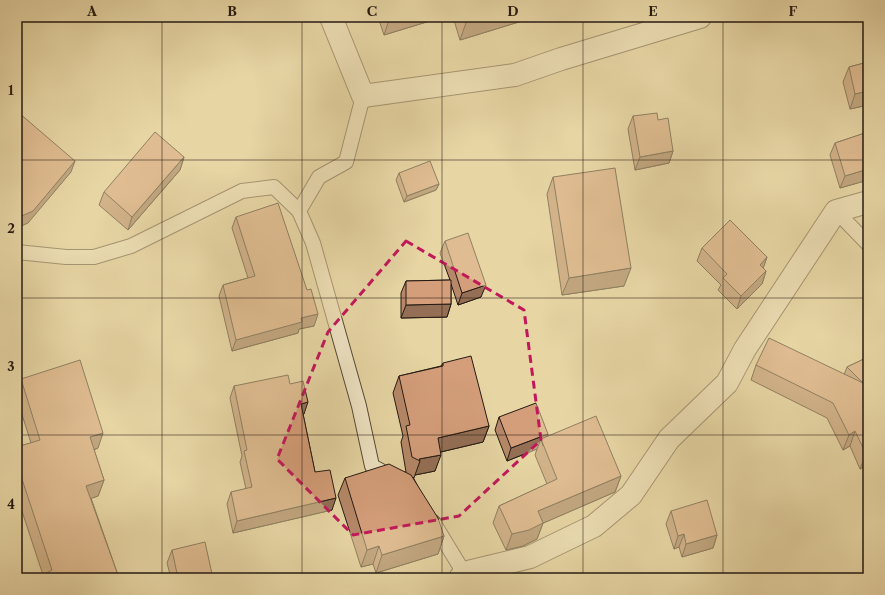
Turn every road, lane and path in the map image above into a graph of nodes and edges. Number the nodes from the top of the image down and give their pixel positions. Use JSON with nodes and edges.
{"nodes":[{"id":1,"x":331,"y":17,"type":"edge"},
{"id":2,"x":700,"y":17,"type":"edge"},
{"id":3,"x":363,"y":96,"type":"junction"},
{"id":4,"x":868,"y":202,"type":"edge"},
{"id":5,"x":299,"y":211,"type":"junction"},
{"id":6,"x":836,"y":211,"type":"junction"},
{"id":7,"x":868,"y":244,"type":"edge"},
{"id":8,"x":17,"y":252,"type":"edge"},
{"id":9,"x":404,"y":483,"type":"edge"},
{"id":10,"x":427,"y":513,"type":"edge"},
{"id":11,"x":462,"y":576,"type":"edge"}],
"edges":[{"from":1,"to":3,"type":"street"},
{"from":2,"to":3,"type":"street"},
{"from":3,"to":5,"type":"lane"},
{"from":4,"to":6,"type":"street"},
{"from":5,"to":8,"type":"lane"},
{"from":5,"to":9,"type":"lane"},
{"from":6,"to":7,"type":"lane"},
{"from":6,"to":11,"type":"street"},
{"from":10,"to":11,"type":"lane"}]}
